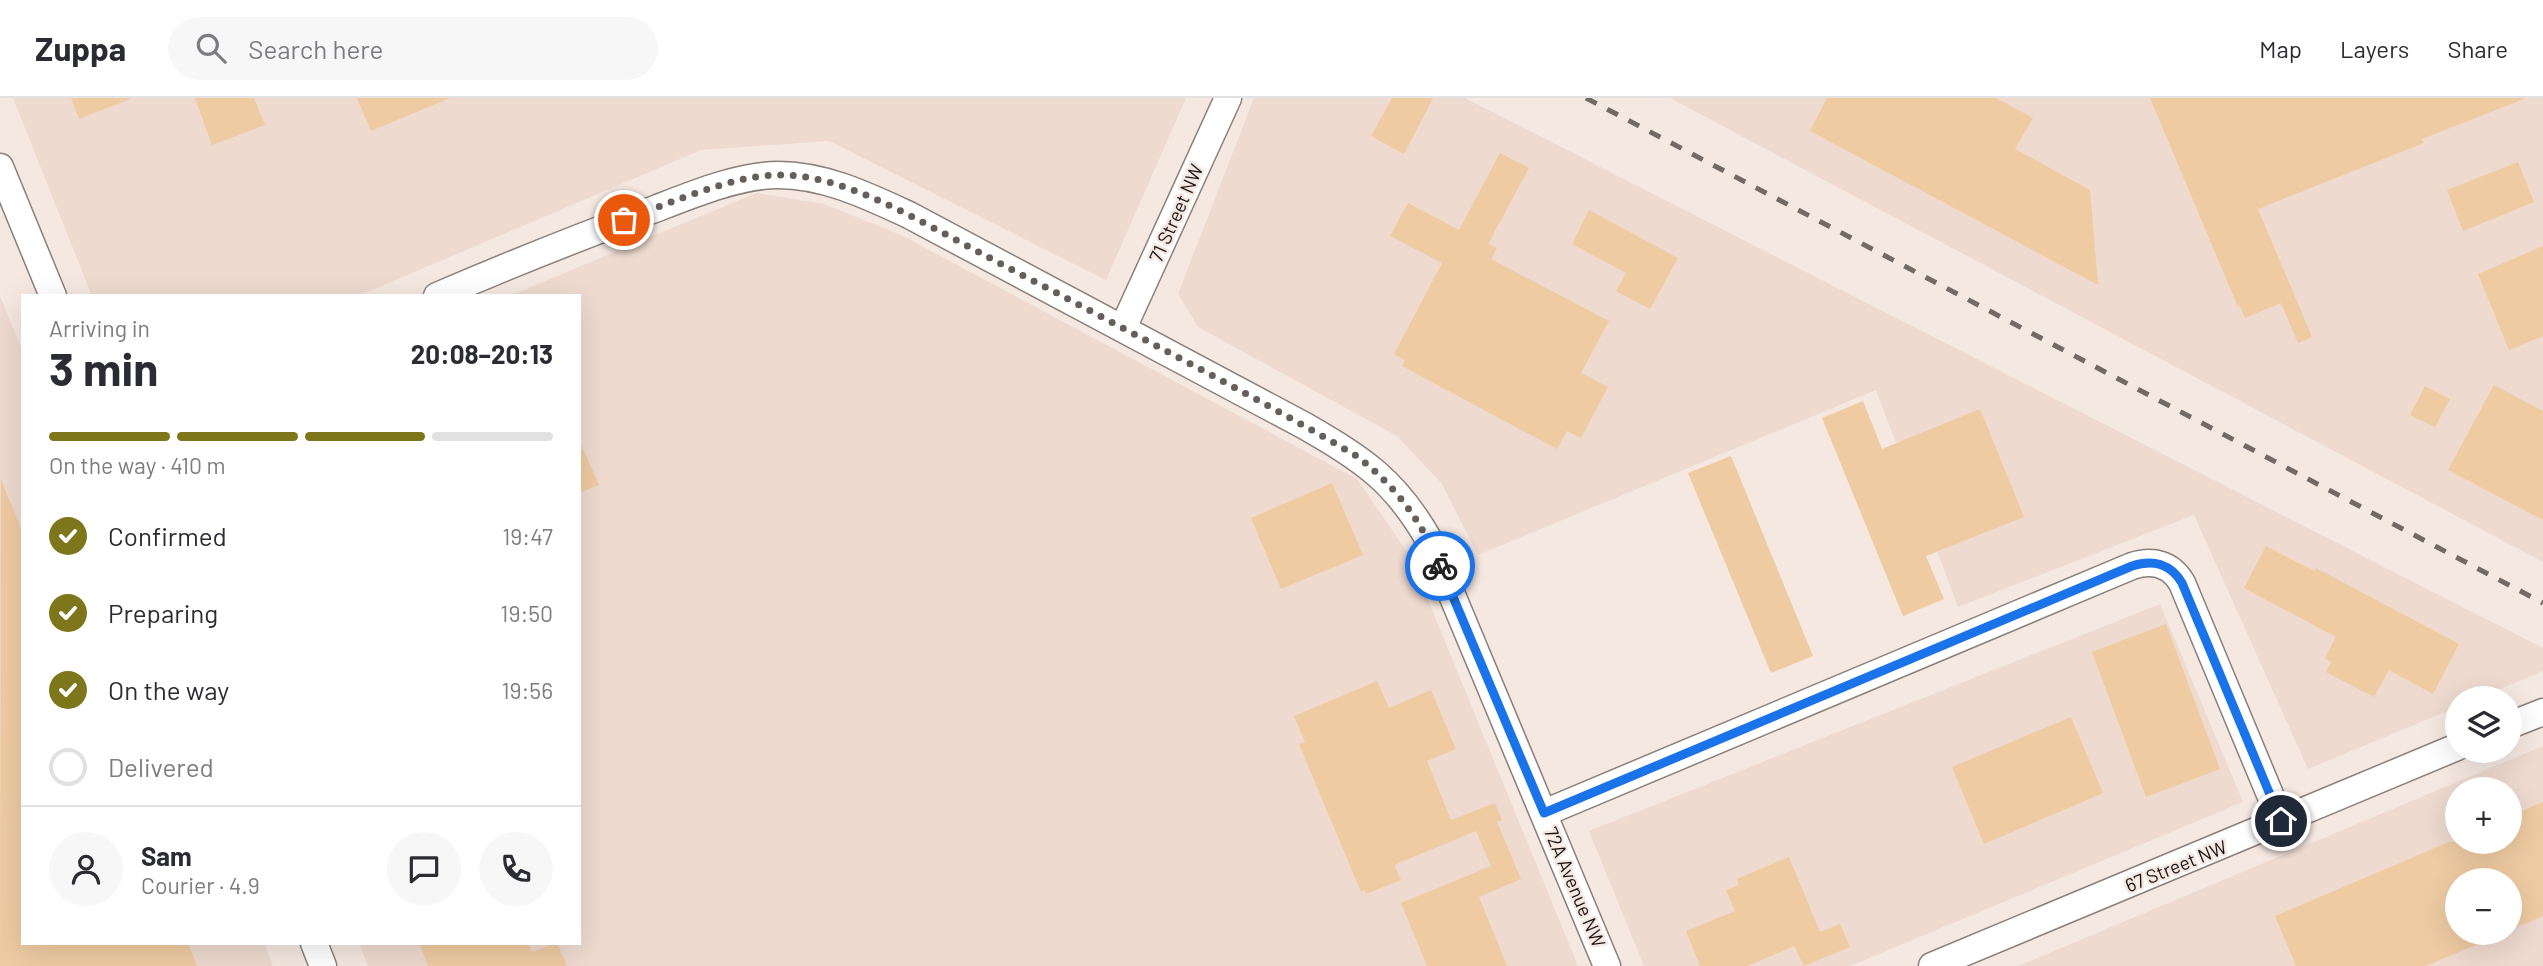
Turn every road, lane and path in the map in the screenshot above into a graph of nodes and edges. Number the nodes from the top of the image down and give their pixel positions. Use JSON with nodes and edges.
{"nodes":[{"id":1,"x":1228,"y":98,"type":"edge"},
{"id":2,"x":0,"y":167,"type":"edge"},
{"id":3,"x":51,"y":294,"type":"edge"},
{"id":4,"x":442,"y":294,"type":"edge"},
{"id":5,"x":1123,"y":328,"type":"junction"},
{"id":6,"x":2543,"y":712,"type":"edge"},
{"id":7,"x":2522,"y":720,"type":"edge"},
{"id":8,"x":2445,"y":752,"type":"edge"},
{"id":9,"x":1544,"y":813,"type":"junction"},
{"id":10,"x":2281,"y":821,"type":"junction"},
{"id":11,"x":315,"y":945,"type":"edge"},
{"id":12,"x":323,"y":966,"type":"edge"},
{"id":13,"x":1607,"y":966,"type":"edge"},
{"id":14,"x":1932,"y":966,"type":"edge"}],
"edges":[{"from":1,"to":5,"type":"street","name":"71 Street NW"},
{"from":2,"to":3,"type":"street"},
{"from":4,"to":5,"type":"street","name":"72A Avenue NW"},
{"from":5,"to":9,"type":"street","name":"72A Avenue NW"},
{"from":6,"to":7,"type":"street"},
{"from":8,"to":10,"type":"street","name":"67 Street NW"},
{"from":9,"to":10,"type":"street"},
{"from":9,"to":13,"type":"street","name":"72A Avenue NW"},
{"from":10,"to":14,"type":"street","name":"67 Street NW"},
{"from":11,"to":12,"type":"street"}]}
